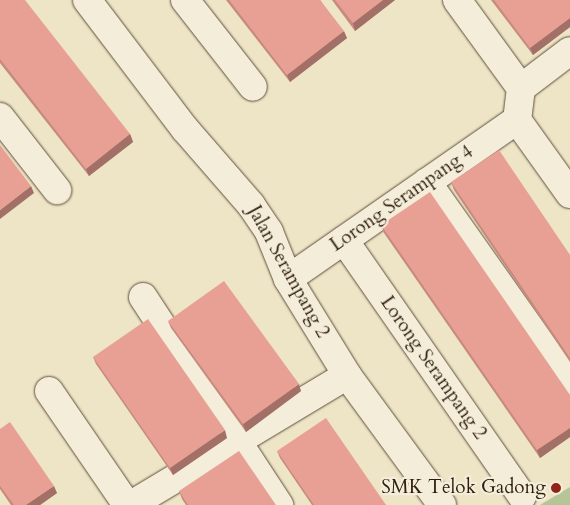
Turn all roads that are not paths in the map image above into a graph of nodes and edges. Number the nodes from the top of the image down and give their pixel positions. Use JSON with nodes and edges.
{"nodes":[{"id":1,"x":87,"y":0,"type":"edge"},
{"id":2,"x":185,"y":0,"type":"edge"},
{"id":3,"x":457,"y":0,"type":"edge"},
{"id":4,"x":570,"y":51,"type":"edge"},
{"id":5,"x":252,"y":87,"type":"dead end"},
{"id":6,"x":521,"y":88,"type":"junction"},
{"id":7,"x":0,"y":118,"type":"edge"},
{"id":8,"x":517,"y":120,"type":"junction"},
{"id":9,"x":427,"y":182,"type":"junction"},
{"id":10,"x":57,"y":190,"type":"dead end"},
{"id":11,"x":570,"y":194,"type":"edge"},
{"id":12,"x":344,"y":240,"type":"junction"},
{"id":13,"x":288,"y":279,"type":"junction"},
{"id":14,"x":143,"y":297,"type":"dead end"},
{"id":15,"x":348,"y":375,"type":"junction"},
{"id":16,"x":570,"y":385,"type":"edge"},
{"id":17,"x":49,"y":391,"type":"dead end"},
{"id":18,"x":236,"y":442,"type":"junction"},
{"id":19,"x":522,"y":496,"type":"dead end"},
{"id":20,"x":127,"y":505,"type":"edge"},
{"id":21,"x":131,"y":505,"type":"edge"},
{"id":22,"x":278,"y":505,"type":"edge"},
{"id":23,"x":442,"y":505,"type":"edge"}],
"edges":[{"from":1,"to":13,"type":"street","name":"Jalan Serampang 2"},
{"from":2,"to":5,"type":"street"},
{"from":3,"to":6,"type":"street"},
{"from":4,"to":6,"type":"street"},
{"from":6,"to":8,"type":"street"},
{"from":7,"to":10,"type":"street"},
{"from":8,"to":9,"type":"street","name":"Lorong Serampang 4"},
{"from":8,"to":11,"type":"street"},
{"from":9,"to":12,"type":"street","name":"Lorong Serampang 4"},
{"from":9,"to":16,"type":"street"},
{"from":12,"to":13,"type":"street","name":"Lorong Serampang 4"},
{"from":12,"to":19,"type":"street","name":"Lorong Serampang 2"},
{"from":13,"to":15,"type":"street","name":"Jalan Serampang 2"},
{"from":14,"to":18,"type":"street"},
{"from":15,"to":18,"type":"street"},
{"from":15,"to":23,"type":"street","name":"Jalan Serampang 2"},
{"from":17,"to":20,"type":"street"},
{"from":18,"to":21,"type":"street"},
{"from":18,"to":22,"type":"street"}]}
